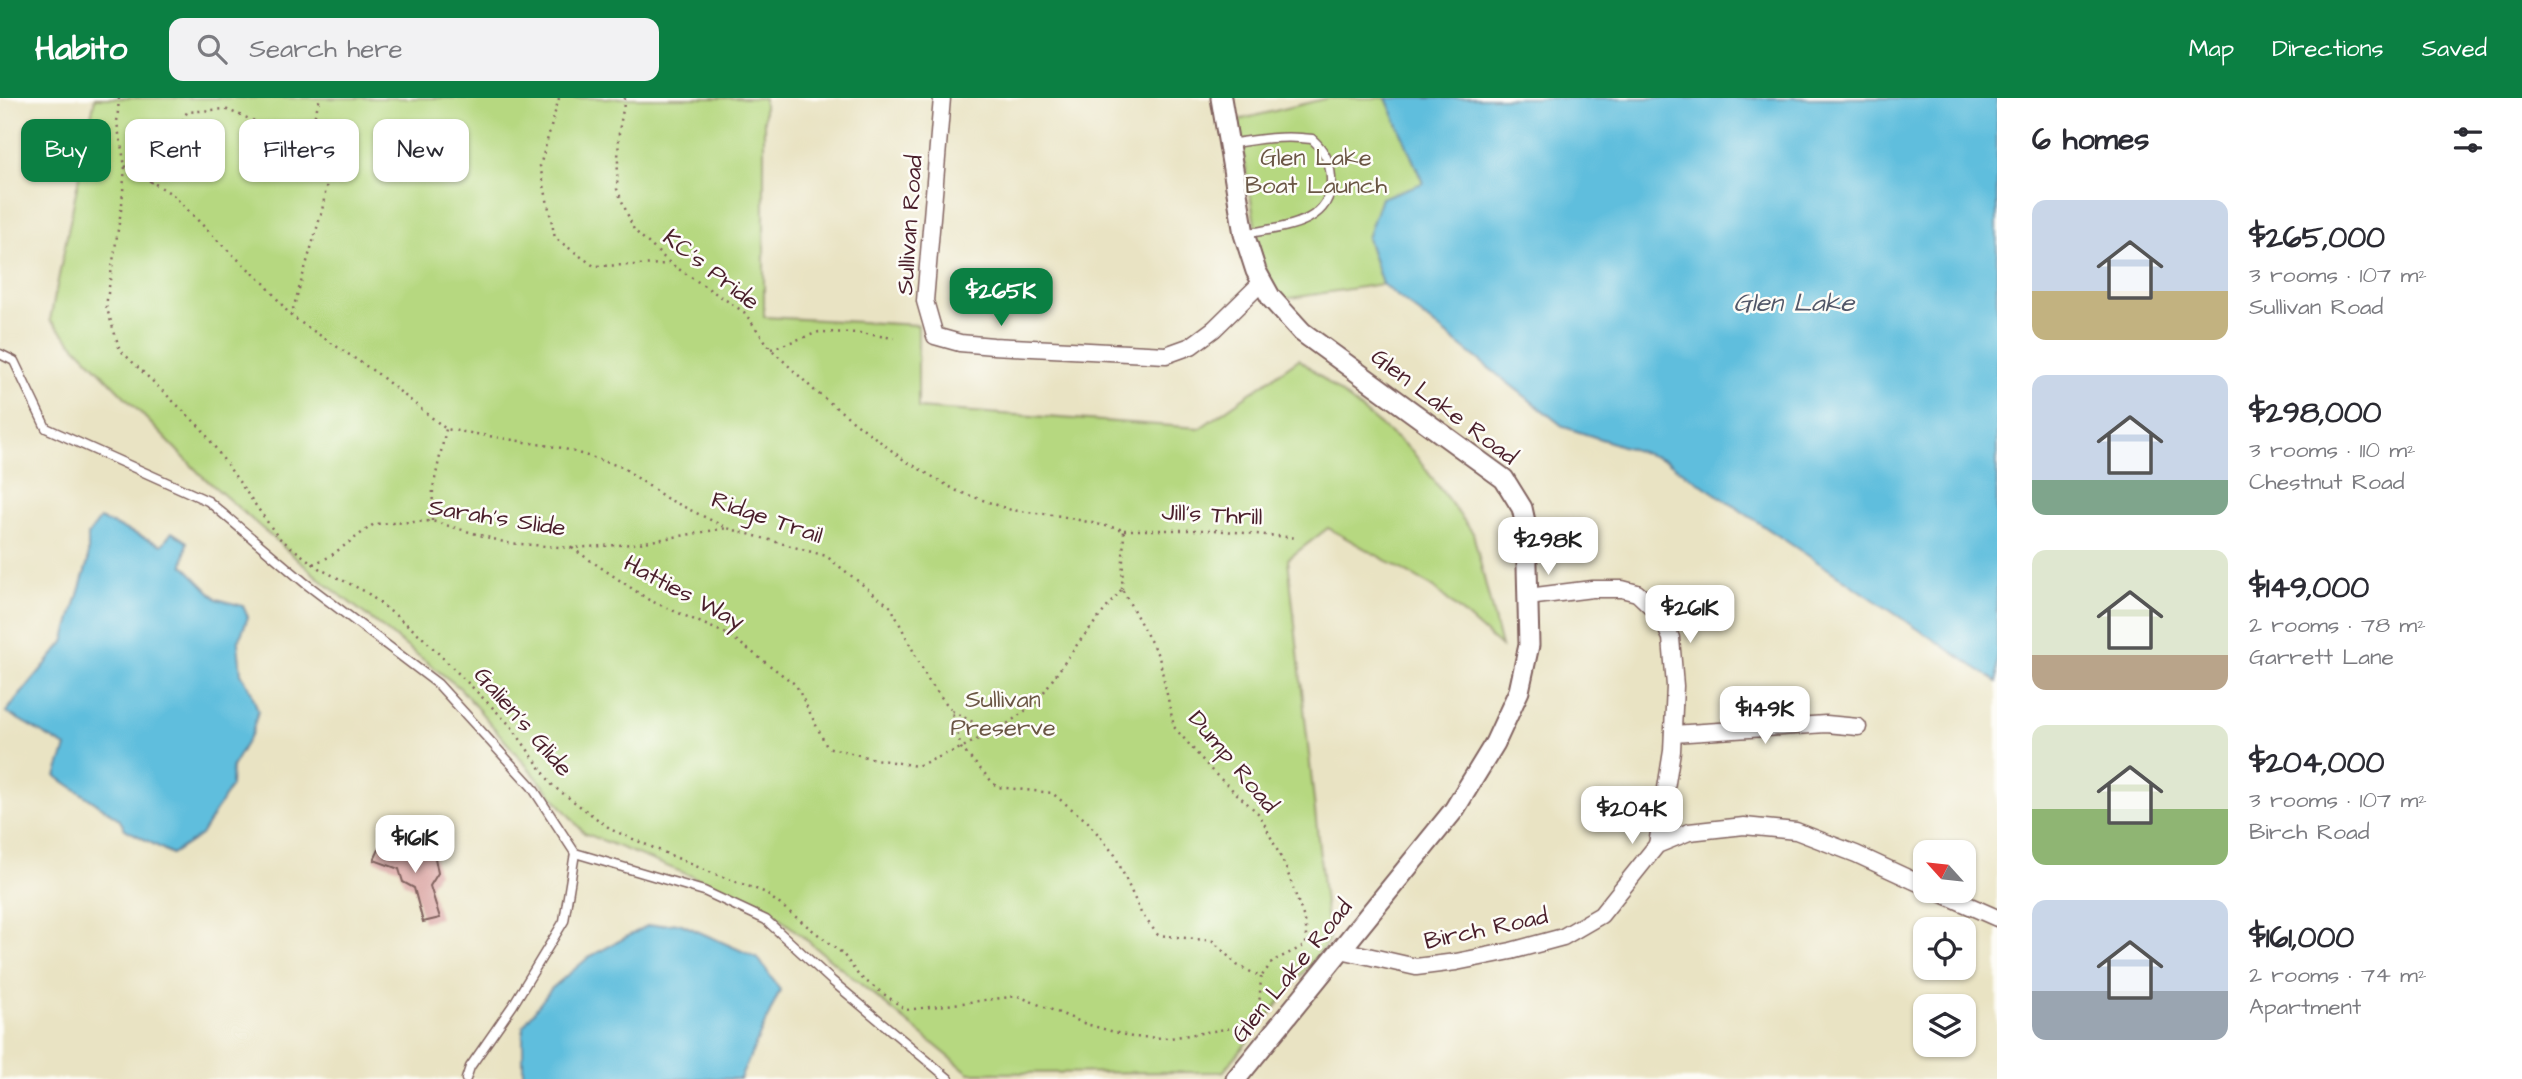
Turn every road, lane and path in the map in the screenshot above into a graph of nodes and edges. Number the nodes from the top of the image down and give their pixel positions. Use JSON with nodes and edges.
{"nodes":[{"id":1,"x":119,"y":98,"type":"edge"},
{"id":2,"x":320,"y":98,"type":"edge"},
{"id":3,"x":559,"y":98,"type":"edge"},
{"id":4,"x":625,"y":98,"type":"edge"},
{"id":5,"x":942,"y":98,"type":"edge"},
{"id":6,"x":1222,"y":98,"type":"edge"},
{"id":7,"x":314,"y":118,"type":"junction"},
{"id":8,"x":1230,"y":144,"type":"junction"},
{"id":9,"x":125,"y":166,"type":"joint"},
{"id":10,"x":151,"y":183,"type":"joint"},
{"id":11,"x":1244,"y":234,"type":"junction"},
{"id":12,"x":671,"y":264,"type":"junction"},
{"id":13,"x":1262,"y":282,"type":"junction"},
{"id":14,"x":291,"y":316,"type":"junction"},
{"id":15,"x":894,"y":338,"type":"dead end"},
{"id":16,"x":771,"y":349,"type":"junction"},
{"id":17,"x":0,"y":354,"type":"edge"},
{"id":18,"x":446,"y":429,"type":"junction"},
{"id":19,"x":432,"y":521,"type":"junction"},
{"id":20,"x":727,"y":528,"type":"junction"},
{"id":21,"x":1124,"y":530,"type":"junction"},
{"id":22,"x":1298,"y":538,"type":"dead end"},
{"id":23,"x":572,"y":548,"type":"junction"},
{"id":24,"x":313,"y":564,"type":"junction"},
{"id":25,"x":1122,"y":589,"type":"junction"},
{"id":26,"x":1528,"y":597,"type":"junction"},
{"id":27,"x":952,"y":711,"type":"junction"},
{"id":28,"x":1858,"y":727,"type":"dead end"},
{"id":29,"x":992,"y":732,"type":"junction"},
{"id":30,"x":1673,"y":734,"type":"junction"},
{"id":31,"x":961,"y":748,"type":"junction"},
{"id":32,"x":1657,"y":845,"type":"junction"},
{"id":33,"x":575,"y":853,"type":"junction"},
{"id":34,"x":1913,"y":880,"type":"edge"},
{"id":35,"x":1963,"y":903,"type":"edge"},
{"id":36,"x":1997,"y":918,"type":"edge"},
{"id":37,"x":1341,"y":950,"type":"junction"},
{"id":38,"x":1261,"y":977,"type":"junction"},
{"id":39,"x":466,"y":1079,"type":"edge"},
{"id":40,"x":949,"y":1079,"type":"edge"},
{"id":41,"x":1236,"y":1079,"type":"edge"}],
"edges":[{"from":1,"to":9,"type":"path","name":"Galien's Glide"},
{"from":2,"to":7,"type":"path"},
{"from":3,"to":12,"type":"path"},
{"from":4,"to":12,"type":"path","name":"KC's Pride"},
{"from":5,"to":13,"type":"street","name":"Sullivan Road"},
{"from":6,"to":8,"type":"street","name":"Glen Lake Road"},
{"from":7,"to":10,"type":"path"},
{"from":7,"to":14,"type":"path"},
{"from":8,"to":11,"type":"street","name":"Glen Lake Road"},
{"from":8,"to":11,"type":"lane"},
{"from":9,"to":24,"type":"path","name":"Galien's Glide"},
{"from":10,"to":14,"type":"path","name":"Ridge Trail"},
{"from":11,"to":13,"type":"street","name":"Glen Lake Road"},
{"from":12,"to":16,"type":"path","name":"KC's Pride"},
{"from":13,"to":26,"type":"street","name":"Glen Lake Road"},
{"from":14,"to":18,"type":"path","name":"Ridge Trail"},
{"from":15,"to":16,"type":"path"},
{"from":16,"to":21,"type":"path","name":"KC's Pride"},
{"from":17,"to":33,"type":"lane"},
{"from":18,"to":19,"type":"path"},
{"from":18,"to":20,"type":"path","name":"Ridge Trail"},
{"from":19,"to":23,"type":"path","name":"Sarah's Slide"},
{"from":19,"to":24,"type":"path","name":"Sarah's Slide"},
{"from":20,"to":23,"type":"path","name":"Sarah's Slide"},
{"from":20,"to":27,"type":"path","name":"Ridge Trail"},
{"from":21,"to":22,"type":"path","name":"Jill's Thrill"},
{"from":21,"to":25,"type":"path"},
{"from":23,"to":31,"type":"path","name":"Hatties Way"},
{"from":24,"to":38,"type":"path","name":"Galien's Glide"},
{"from":25,"to":29,"type":"path","name":"Hatties Way"},
{"from":25,"to":38,"type":"path","name":"Dump Road"},
{"from":26,"to":30,"type":"street"},
{"from":26,"to":37,"type":"street","name":"Glen Lake Road"},
{"from":27,"to":29,"type":"path"},
{"from":27,"to":31,"type":"path","name":"Ridge Trail"},
{"from":28,"to":30,"type":"street"},
{"from":29,"to":31,"type":"path","name":"Hatties Way"},
{"from":30,"to":32,"type":"street"},
{"from":31,"to":38,"type":"path","name":"Ridge Trail"},
{"from":32,"to":34,"type":"street","name":"Birch Road"},
{"from":32,"to":37,"type":"street","name":"Birch Road"},
{"from":33,"to":39,"type":"lane"},
{"from":33,"to":40,"type":"lane"},
{"from":35,"to":36,"type":"street"},
{"from":37,"to":41,"type":"street","name":"Glen Lake Road"}]}
